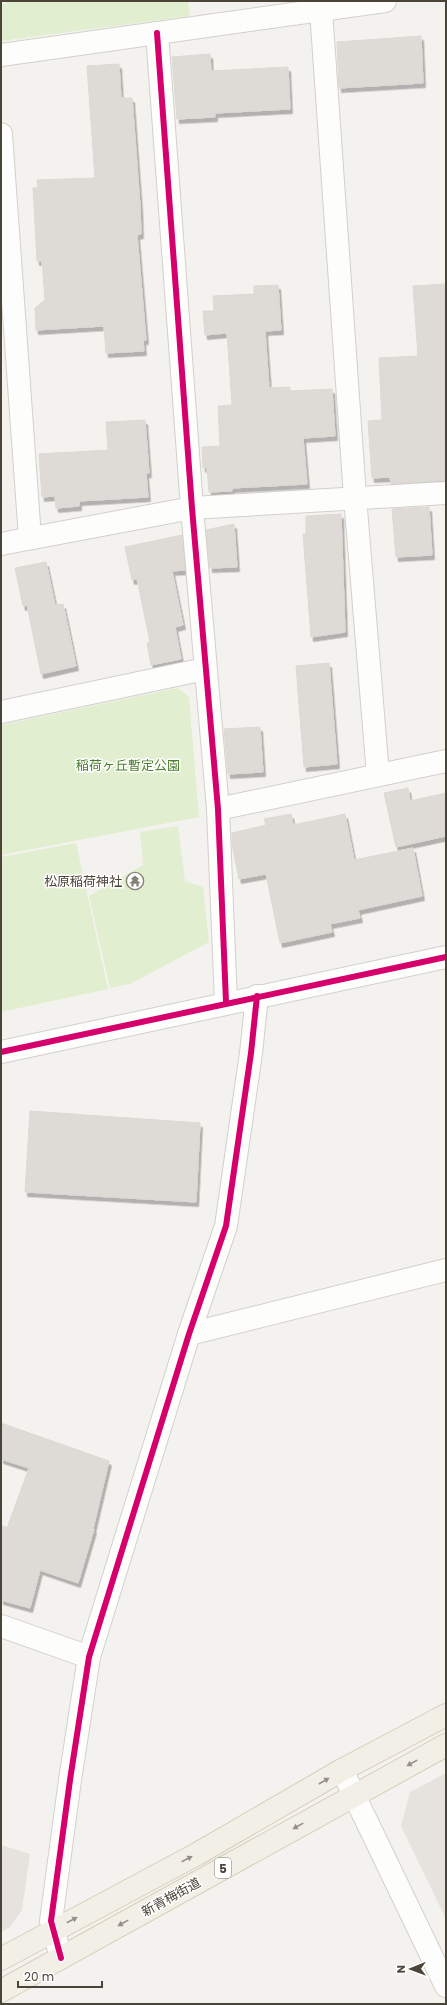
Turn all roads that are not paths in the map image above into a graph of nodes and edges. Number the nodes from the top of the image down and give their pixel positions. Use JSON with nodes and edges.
{"nodes":[{"id":1,"x":385,"y":1,"type":"edge"},
{"id":2,"x":321,"y":10,"type":"junction"},
{"id":3,"x":157,"y":33,"type":"junction"},
{"id":4,"x":1,"y":56,"type":"edge"},
{"id":5,"x":1,"y":134,"type":"edge"},
{"id":6,"x":446,"y":493,"type":"edge"},
{"id":7,"x":355,"y":498,"type":"junction"},
{"id":8,"x":192,"y":508,"type":"junction"},
{"id":9,"x":30,"y":538,"type":"junction"},
{"id":10,"x":1,"y":544,"type":"edge"},
{"id":11,"x":205,"y":669,"type":"junction"},
{"id":12,"x":1,"y":712,"type":"edge"},
{"id":13,"x":446,"y":761,"type":"edge"},
{"id":14,"x":378,"y":775,"type":"junction"},
{"id":15,"x":218,"y":809,"type":"junction"},
{"id":16,"x":446,"y":956,"type":"edge"},
{"id":17,"x":257,"y":996,"type":"junction"},
{"id":18,"x":226,"y":1002,"type":"junction"},
{"id":19,"x":1,"y":1052,"type":"edge"},
{"id":20,"x":446,"y":1270,"type":"edge"},
{"id":21,"x":189,"y":1334,"type":"junction"},
{"id":22,"x":1,"y":1626,"type":"edge"},
{"id":23,"x":89,"y":1658,"type":"junction"},
{"id":24,"x":446,"y":1715,"type":"edge"},
{"id":25,"x":446,"y":1745,"type":"edge"},
{"id":26,"x":342,"y":1770,"type":"junction"},
{"id":27,"x":354,"y":1795,"type":"junction"},
{"id":28,"x":52,"y":1930,"type":"junction"},
{"id":29,"x":61,"y":1958,"type":"junction"},
{"id":30,"x":1,"y":1959,"type":"edge"},
{"id":31,"x":446,"y":1986,"type":"edge"},
{"id":32,"x":1,"y":1991,"type":"edge"}],
"edges":[{"from":1,"to":2,"type":"street"},
{"from":2,"to":3,"type":"street"},
{"from":2,"to":7,"type":"street"},
{"from":3,"to":4,"type":"street"},
{"from":3,"to":8,"type":"street"},
{"from":5,"to":9,"type":"street"},
{"from":6,"to":7,"type":"street"},
{"from":7,"to":8,"type":"street"},
{"from":7,"to":14,"type":"street"},
{"from":8,"to":9,"type":"street"},
{"from":8,"to":11,"type":"street"},
{"from":9,"to":10,"type":"street"},
{"from":11,"to":12,"type":"street"},
{"from":11,"to":15,"type":"street"},
{"from":13,"to":14,"type":"street"},
{"from":14,"to":15,"type":"street"},
{"from":15,"to":18,"type":"street"},
{"from":16,"to":17,"type":"street"},
{"from":17,"to":18,"type":"street"},
{"from":17,"to":21,"type":"street"},
{"from":18,"to":19,"type":"street"},
{"from":20,"to":21,"type":"street"},
{"from":21,"to":23,"type":"street"},
{"from":22,"to":23,"type":"street"},
{"from":23,"to":28,"type":"street"},
{"from":24,"to":26,"type":"main road","name":"新青梅街道","number":"5"},
{"from":25,"to":27,"type":"main road","name":"新青梅街道","number":"5","one_way":true},
{"from":26,"to":27,"type":"street"},
{"from":28,"to":26,"type":"main road","name":"新青梅街道","number":"5","one_way":true},
{"from":27,"to":29,"type":"main road","name":"新青梅街道","number":"5","one_way":true},
{"from":27,"to":31,"type":"street"},
{"from":28,"to":29,"type":"street"},
{"from":28,"to":30,"type":"main road","name":"新青梅街道","number":"5"},
{"from":29,"to":32,"type":"main road","name":"新青梅街道","number":"5"}]}
